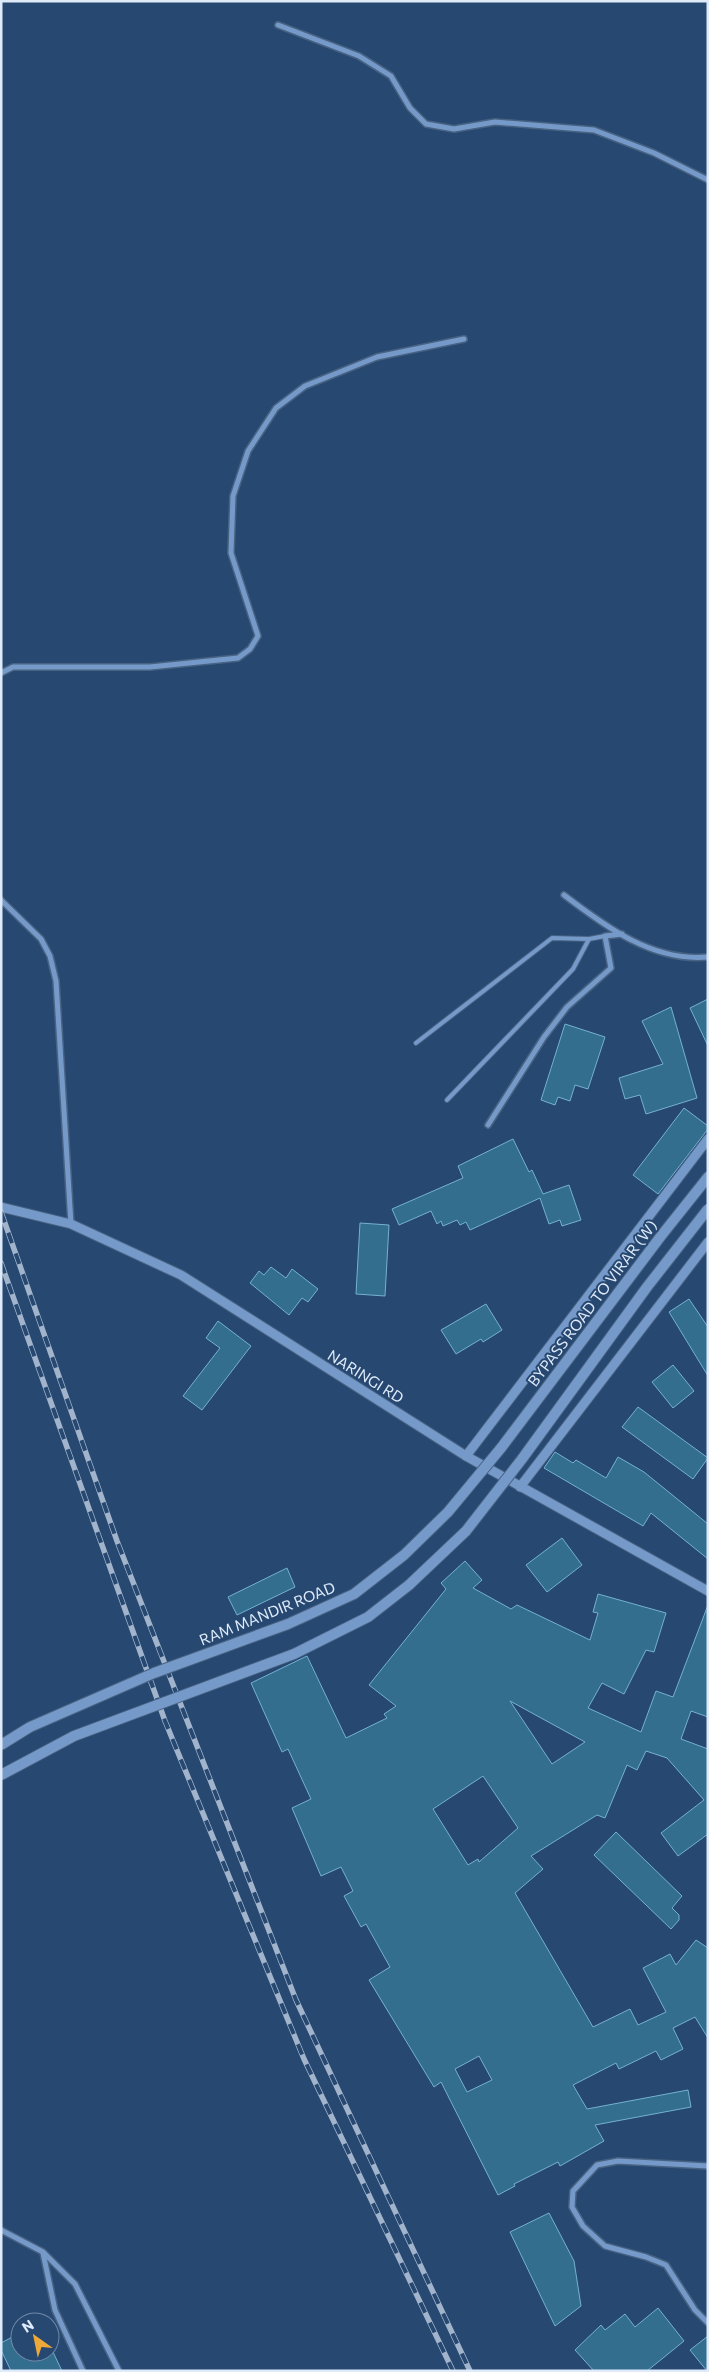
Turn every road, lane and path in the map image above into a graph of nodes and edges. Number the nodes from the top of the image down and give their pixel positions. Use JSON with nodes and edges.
{"nodes":[{"id":1,"x":278,"y":25,"type":"dead end"},
{"id":2,"x":708,"y":180,"type":"edge"},
{"id":3,"x":464,"y":339,"type":"dead end"},
{"id":4,"x":1,"y":673,"type":"edge"},
{"id":5,"x":564,"y":895,"type":"dead end"},
{"id":6,"x":1,"y":900,"type":"edge"},
{"id":7,"x":622,"y":934,"type":"junction"},
{"id":8,"x":605,"y":936,"type":"junction"},
{"id":9,"x":589,"y":939,"type":"junction"},
{"id":10,"x":708,"y":957,"type":"edge"},
{"id":11,"x":416,"y":1043,"type":"dead end"},
{"id":12,"x":448,"y":1100,"type":"dead end"},
{"id":13,"x":488,"y":1125,"type":"dead end"},
{"id":14,"x":708,"y":1139,"type":"edge"},
{"id":15,"x":708,"y":1177,"type":"edge"},
{"id":16,"x":1,"y":1207,"type":"edge"},
{"id":17,"x":708,"y":1209,"type":"edge"},
{"id":18,"x":71,"y":1224,"type":"junction"},
{"id":19,"x":708,"y":1242,"type":"edge"},
{"id":20,"x":501,"y":1448,"type":"joint"},
{"id":21,"x":466,"y":1456,"type":"junction"},
{"id":22,"x":520,"y":1487,"type":"junction"},
{"id":23,"x":708,"y":1591,"type":"edge"},
{"id":24,"x":1,"y":1745,"type":"edge"},
{"id":25,"x":1,"y":1775,"type":"edge"},
{"id":26,"x":708,"y":2166,"type":"edge"},
{"id":27,"x":1,"y":2230,"type":"edge"},
{"id":28,"x":42,"y":2252,"type":"junction"},
{"id":29,"x":708,"y":2323,"type":"edge"},
{"id":30,"x":83,"y":2371,"type":"edge"},
{"id":31,"x":119,"y":2371,"type":"edge"}],
"edges":[{"from":1,"to":2,"type":"street"},
{"from":3,"to":4,"type":"street"},
{"from":5,"to":7,"type":"street"},
{"from":6,"to":18,"type":"street"},
{"from":7,"to":8,"type":"street"},
{"from":7,"to":10,"type":"street"},
{"from":8,"to":9,"type":"lane"},
{"from":8,"to":13,"type":"street"},
{"from":9,"to":11,"type":"lane"},
{"from":9,"to":12,"type":"lane"},
{"from":14,"to":21,"type":"street"},
{"from":15,"to":20,"type":"main road","name":"BYPASS ROAD TO VIRAR (W)"},
{"from":16,"to":18,"type":"street","name":"NARINGI RD"},
{"from":17,"to":25,"type":"main road","bridge":true},
{"from":18,"to":21,"type":"street","name":"NARINGI RD"},
{"from":19,"to":22,"type":"street"},
{"from":20,"to":24,"type":"main road","name":"RAM MANDIR ROAD","bridge":true},
{"from":21,"to":22,"type":"street","name":"NARINGI RD"},
{"from":22,"to":23,"type":"street","name":"NARINGI RD"},
{"from":26,"to":29,"type":"street"},
{"from":27,"to":28,"type":"street"},
{"from":28,"to":30,"type":"street"},
{"from":28,"to":31,"type":"street"}]}
